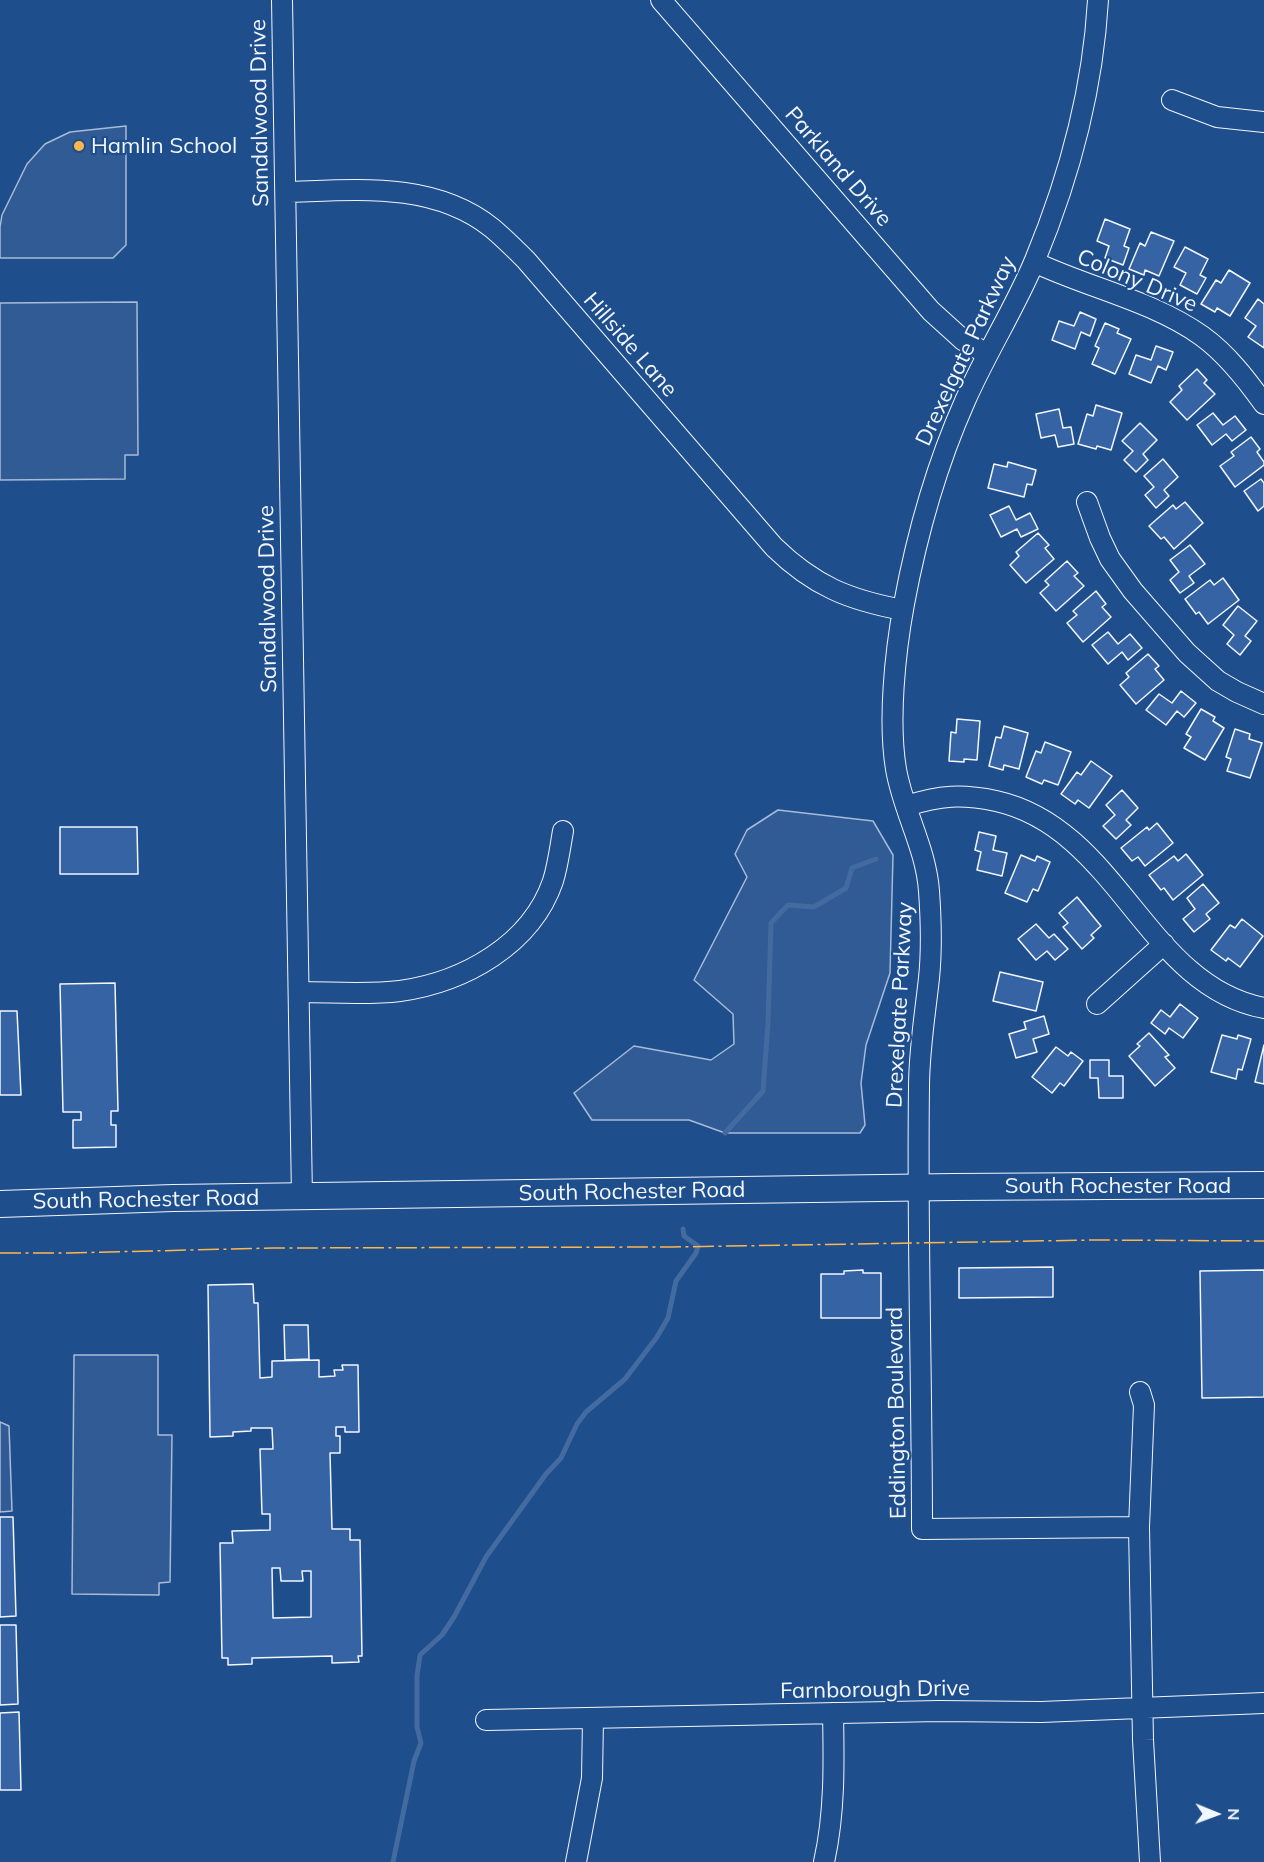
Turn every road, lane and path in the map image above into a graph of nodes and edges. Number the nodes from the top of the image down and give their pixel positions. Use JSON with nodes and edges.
{"nodes":[{"id":1,"x":282,"y":0,"type":"edge"},
{"id":2,"x":661,"y":0,"type":"edge"},
{"id":3,"x":1098,"y":0,"type":"edge"},
{"id":4,"x":1172,"y":100,"type":"dead end"},
{"id":5,"x":1264,"y":122,"type":"edge"},
{"id":6,"x":286,"y":192,"type":"junction"},
{"id":7,"x":1034,"y":262,"type":"junction"},
{"id":8,"x":987,"y":354,"type":"junction"},
{"id":9,"x":1263,"y":400,"type":"edge"},
{"id":10,"x":1087,"y":502,"type":"dead end"},
{"id":11,"x":903,"y":610,"type":"junction"},
{"id":12,"x":1264,"y":704,"type":"edge"},
{"id":13,"x":907,"y":806,"type":"junction"},
{"id":14,"x":563,"y":831,"type":"dead end"},
{"id":15,"x":1164,"y":944,"type":"junction"},
{"id":16,"x":299,"y":992,"type":"junction"},
{"id":17,"x":1097,"y":1004,"type":"dead end"},
{"id":18,"x":1264,"y":1008,"type":"edge"},
{"id":19,"x":1264,"y":1185,"type":"edge"},
{"id":20,"x":917,"y":1187,"type":"junction"},
{"id":21,"x":302,"y":1197,"type":"junction"},
{"id":22,"x":0,"y":1204,"type":"edge"},
{"id":23,"x":1140,"y":1392,"type":"dead end"},
{"id":24,"x":1139,"y":1527,"type":"junction"},
{"id":25,"x":1264,"y":1703,"type":"edge"},
{"id":26,"x":1142,"y":1709,"type":"junction"},
{"id":27,"x":833,"y":1713,"type":"junction"},
{"id":28,"x":593,"y":1719,"type":"junction"},
{"id":29,"x":486,"y":1720,"type":"dead end"},
{"id":30,"x":576,"y":1862,"type":"edge"},
{"id":31,"x":824,"y":1862,"type":"edge"},
{"id":32,"x":1150,"y":1862,"type":"edge"}],
"edges":[{"from":1,"to":6,"type":"street","name":"Sandalwood Drive"},
{"from":2,"to":8,"type":"street","name":"Parkland Drive"},
{"from":3,"to":7,"type":"street","name":"Drexelgate Parkway"},
{"from":4,"to":5,"type":"street"},
{"from":6,"to":11,"type":"street","name":"Hillside Lane"},
{"from":6,"to":16,"type":"street","name":"Sandalwood Drive"},
{"from":7,"to":8,"type":"street","name":"Drexelgate Parkway"},
{"from":7,"to":9,"type":"street","name":"Colony Drive"},
{"from":8,"to":11,"type":"street","name":"Drexelgate Parkway"},
{"from":10,"to":12,"type":"street"},
{"from":11,"to":13,"type":"street","name":"Drexelgate Parkway"},
{"from":13,"to":15,"type":"street"},
{"from":13,"to":20,"type":"street","name":"Drexelgate Parkway"},
{"from":14,"to":16,"type":"street"},
{"from":15,"to":17,"type":"street"},
{"from":15,"to":18,"type":"street"},
{"from":16,"to":21,"type":"street","name":"Sandalwood Drive"},
{"from":19,"to":20,"type":"main road","name":"South Rochester Road"},
{"from":20,"to":21,"type":"main road","name":"South Rochester Road"},
{"from":20,"to":24,"type":"street","name":"Eddington Boulevard"},
{"from":21,"to":22,"type":"main road","name":"South Rochester Road"},
{"from":23,"to":24,"type":"street"},
{"from":24,"to":26,"type":"street"},
{"from":25,"to":26,"type":"street","name":"Farnborough Drive"},
{"from":26,"to":27,"type":"street","name":"Farnborough Drive"},
{"from":26,"to":32,"type":"street"},
{"from":27,"to":28,"type":"street","name":"Farnborough Drive"},
{"from":27,"to":31,"type":"street"},
{"from":28,"to":29,"type":"street","name":"Farnborough Drive"},
{"from":28,"to":30,"type":"street"}]}
